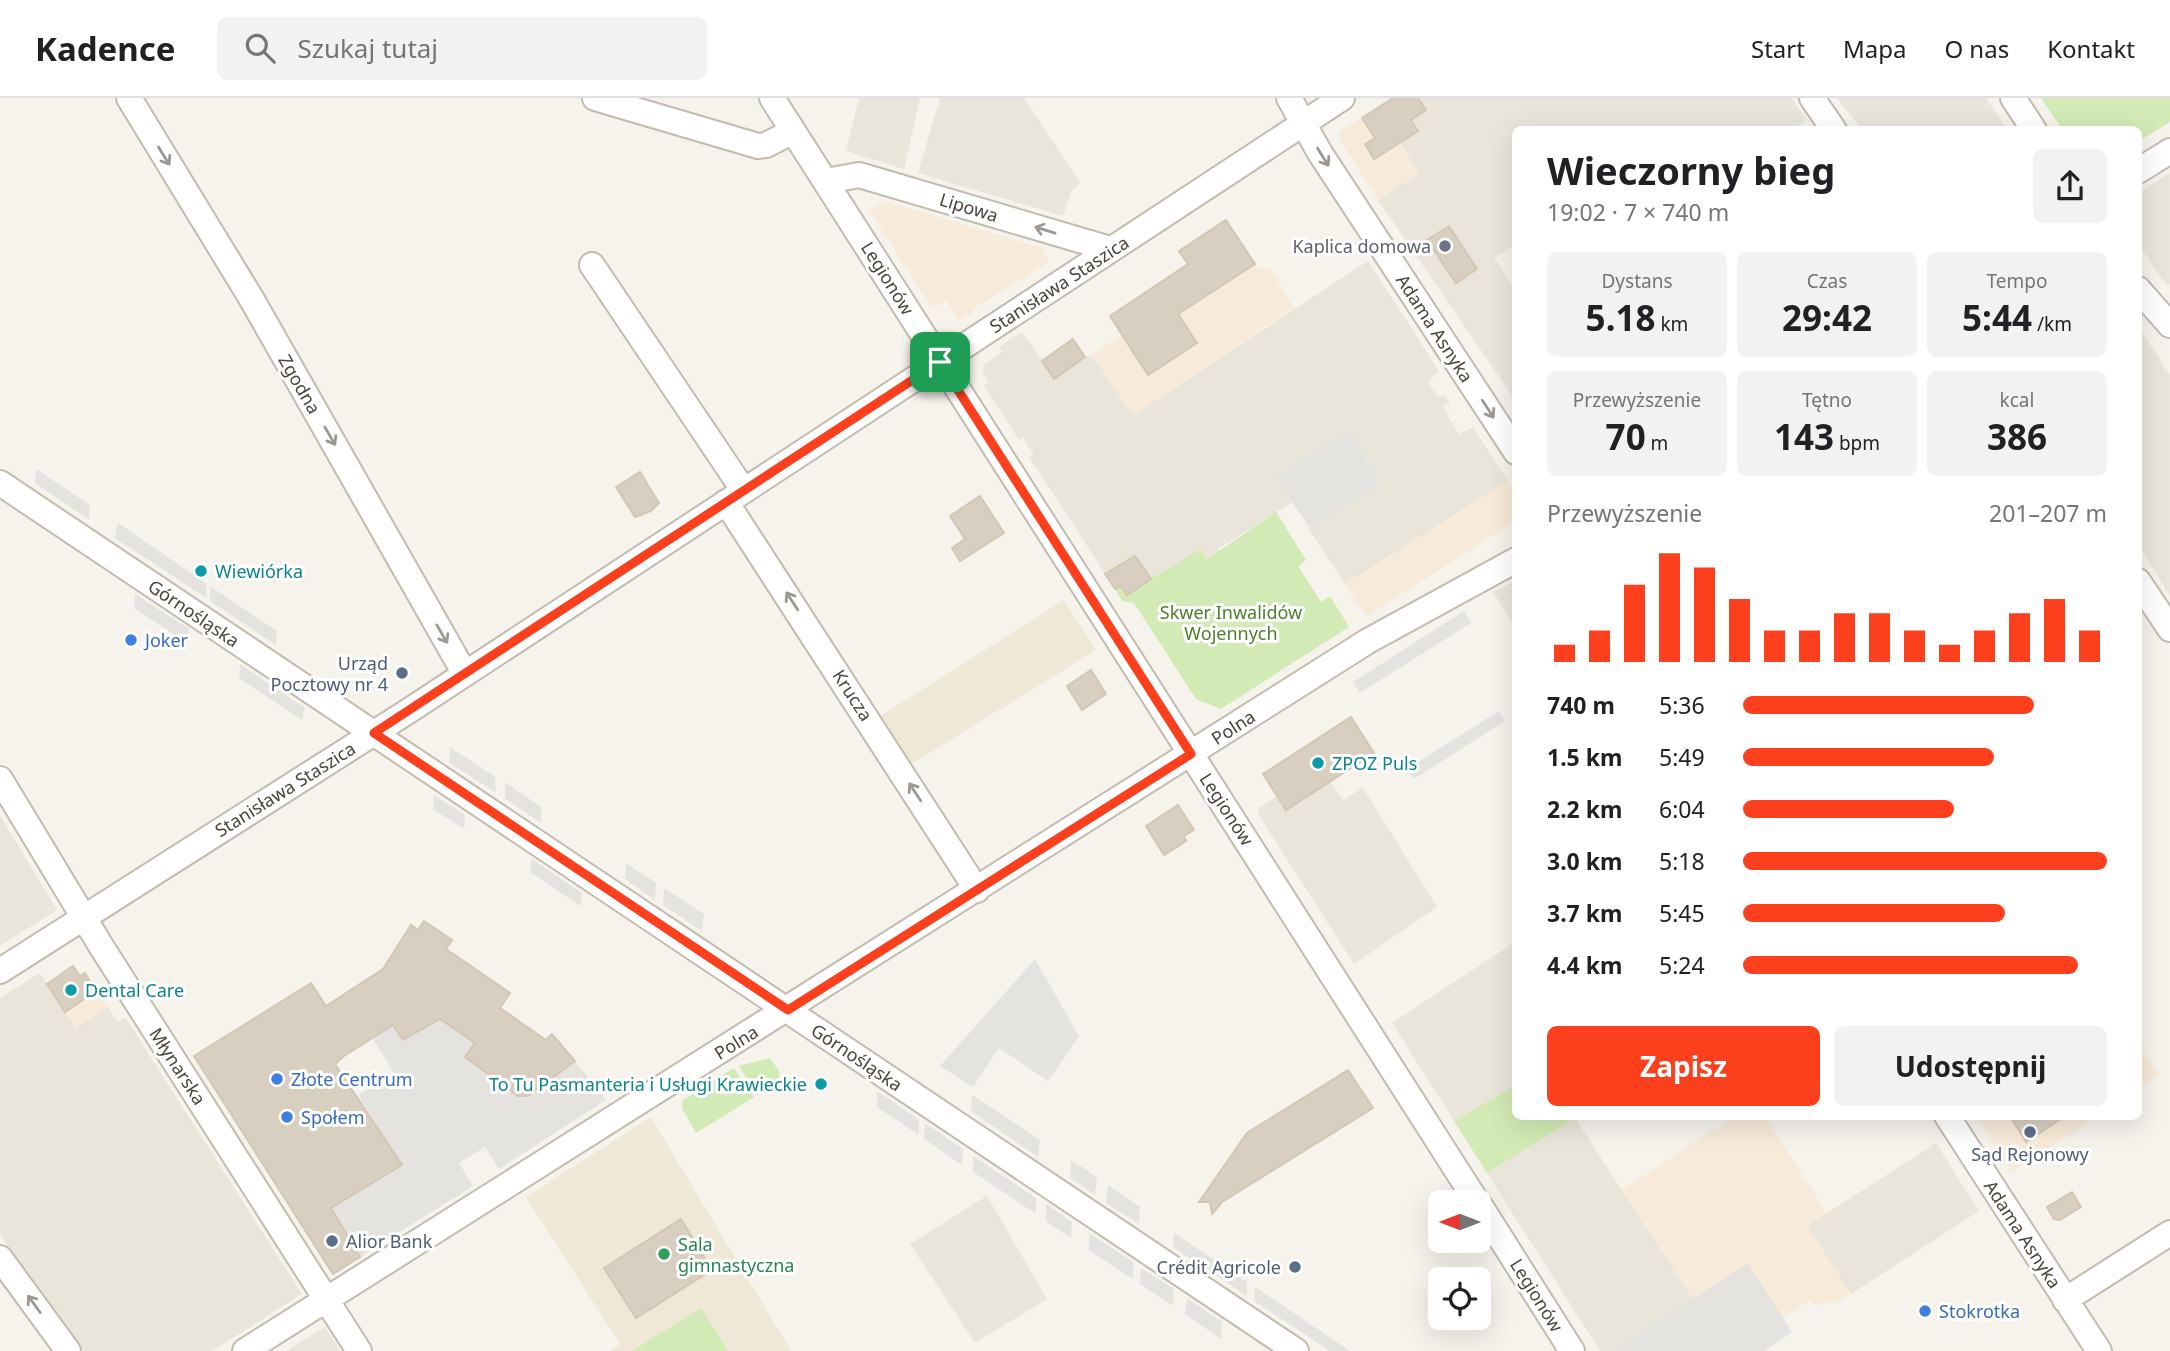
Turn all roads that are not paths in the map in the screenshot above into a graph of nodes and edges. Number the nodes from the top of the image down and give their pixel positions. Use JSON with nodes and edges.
{"nodes":[{"id":1,"x":129,"y":98,"type":"edge"},
{"id":2,"x":595,"y":98,"type":"edge"},
{"id":3,"x":772,"y":98,"type":"edge"},
{"id":4,"x":1289,"y":98,"type":"edge"},
{"id":5,"x":1342,"y":98,"type":"edge"},
{"id":6,"x":1812,"y":98,"type":"edge"},
{"id":7,"x":2012,"y":98,"type":"edge"},
{"id":8,"x":1304,"y":122,"type":"junction"},
{"id":9,"x":1831,"y":126,"type":"edge"},
{"id":10,"x":2031,"y":126,"type":"edge"},
{"id":11,"x":793,"y":131,"type":"junction"},
{"id":12,"x":2170,"y":152,"type":"edge"},
{"id":13,"x":2142,"y":170,"type":"edge"},
{"id":14,"x":826,"y":181,"type":"junction"},
{"id":15,"x":1110,"y":250,"type":"junction"},
{"id":16,"x":592,"y":265,"type":"dead end"},
{"id":17,"x":2142,"y":294,"type":"edge"},
{"id":18,"x":2170,"y":325,"type":"edge"},
{"id":19,"x":940,"y":362,"type":"junction"},
{"id":20,"x":1512,"y":446,"type":"edge"},
{"id":21,"x":0,"y":482,"type":"edge"},
{"id":22,"x":735,"y":496,"type":"junction"},
{"id":23,"x":1512,"y":562,"type":"edge"},
{"id":24,"x":2142,"y":587,"type":"edge"},
{"id":25,"x":2170,"y":629,"type":"edge"},
{"id":26,"x":465,"y":674,"type":"junction"},
{"id":27,"x":374,"y":733,"type":"junction"},
{"id":28,"x":1191,"y":754,"type":"junction"},
{"id":29,"x":0,"y":779,"type":"edge"},
{"id":30,"x":977,"y":890,"type":"junction"},
{"id":31,"x":84,"y":918,"type":"junction"},
{"id":32,"x":0,"y":971,"type":"edge"},
{"id":33,"x":788,"y":1010,"type":"junction"},
{"id":34,"x":1950,"y":1120,"type":"edge"},
{"id":35,"x":1470,"y":1190,"type":"edge"},
{"id":36,"x":1491,"y":1223,"type":"edge"},
{"id":37,"x":2170,"y":1233,"type":"edge"},
{"id":38,"x":0,"y":1258,"type":"edge"},
{"id":39,"x":328,"y":1300,"type":"junction"},
{"id":40,"x":2065,"y":1300,"type":"junction"},
{"id":41,"x":68,"y":1351,"type":"edge"},
{"id":42,"x":245,"y":1351,"type":"edge"},
{"id":43,"x":359,"y":1351,"type":"edge"},
{"id":44,"x":1296,"y":1351,"type":"edge"},
{"id":45,"x":1572,"y":1351,"type":"edge"},
{"id":46,"x":2099,"y":1351,"type":"edge"}],
"edges":[{"from":1,"to":26,"type":"street","name":"Zgodna","one_way":true},
{"from":2,"to":11,"type":"street"},
{"from":3,"to":11,"type":"street","name":"Legionów"},
{"from":4,"to":8,"type":"street","name":"Adama Asnyka"},
{"from":5,"to":8,"type":"street","name":"Stanisława Staszica"},
{"from":6,"to":9,"type":"street"},
{"from":7,"to":10,"type":"street"},
{"from":8,"to":15,"type":"street","name":"Stanisława Staszica"},
{"from":8,"to":20,"type":"street","name":"Adama Asnyka","one_way":true},
{"from":11,"to":14,"type":"street","name":"Legionów"},
{"from":12,"to":13,"type":"street"},
{"from":15,"to":14,"type":"street","name":"Lipowa","one_way":true},
{"from":14,"to":19,"type":"street","name":"Legionów"},
{"from":15,"to":19,"type":"street","name":"Stanisława Staszica"},
{"from":16,"to":22,"type":"street","name":"Krucza"},
{"from":17,"to":18,"type":"street"},
{"from":19,"to":22,"type":"street","name":"Stanisława Staszica"},
{"from":19,"to":28,"type":"street","name":"Legionów"},
{"from":21,"to":27,"type":"street","name":"Górnośląska"},
{"from":22,"to":26,"type":"street","name":"Stanisława Staszica"},
{"from":30,"to":22,"type":"street","name":"Krucza","one_way":true},
{"from":23,"to":28,"type":"street","name":"Polna"},
{"from":24,"to":25,"type":"street"},
{"from":26,"to":27,"type":"street","name":"Stanisława Staszica"},
{"from":27,"to":31,"type":"street","name":"Stanisława Staszica"},
{"from":27,"to":33,"type":"street","name":"Górnośląska"},
{"from":28,"to":30,"type":"street","name":"Polna"},
{"from":28,"to":35,"type":"street","name":"Legionów"},
{"from":29,"to":31,"type":"street","name":"Młynarska"},
{"from":30,"to":33,"type":"street","name":"Polna"},
{"from":31,"to":32,"type":"street","name":"Stanisława Staszica"},
{"from":31,"to":39,"type":"street","name":"Młynarska"},
{"from":33,"to":39,"type":"street","name":"Polna"},
{"from":33,"to":44,"type":"street","name":"Górnośląska"},
{"from":34,"to":40,"type":"street","name":"Adama Asnyka"},
{"from":36,"to":45,"type":"street","name":"Legionów"},
{"from":37,"to":40,"type":"street"},
{"from":41,"to":38,"type":"street","one_way":true},
{"from":39,"to":42,"type":"street","name":"Polna"},
{"from":39,"to":43,"type":"street","name":"Młynarska"},
{"from":40,"to":46,"type":"street","name":"Adama Asnyka"}]}
